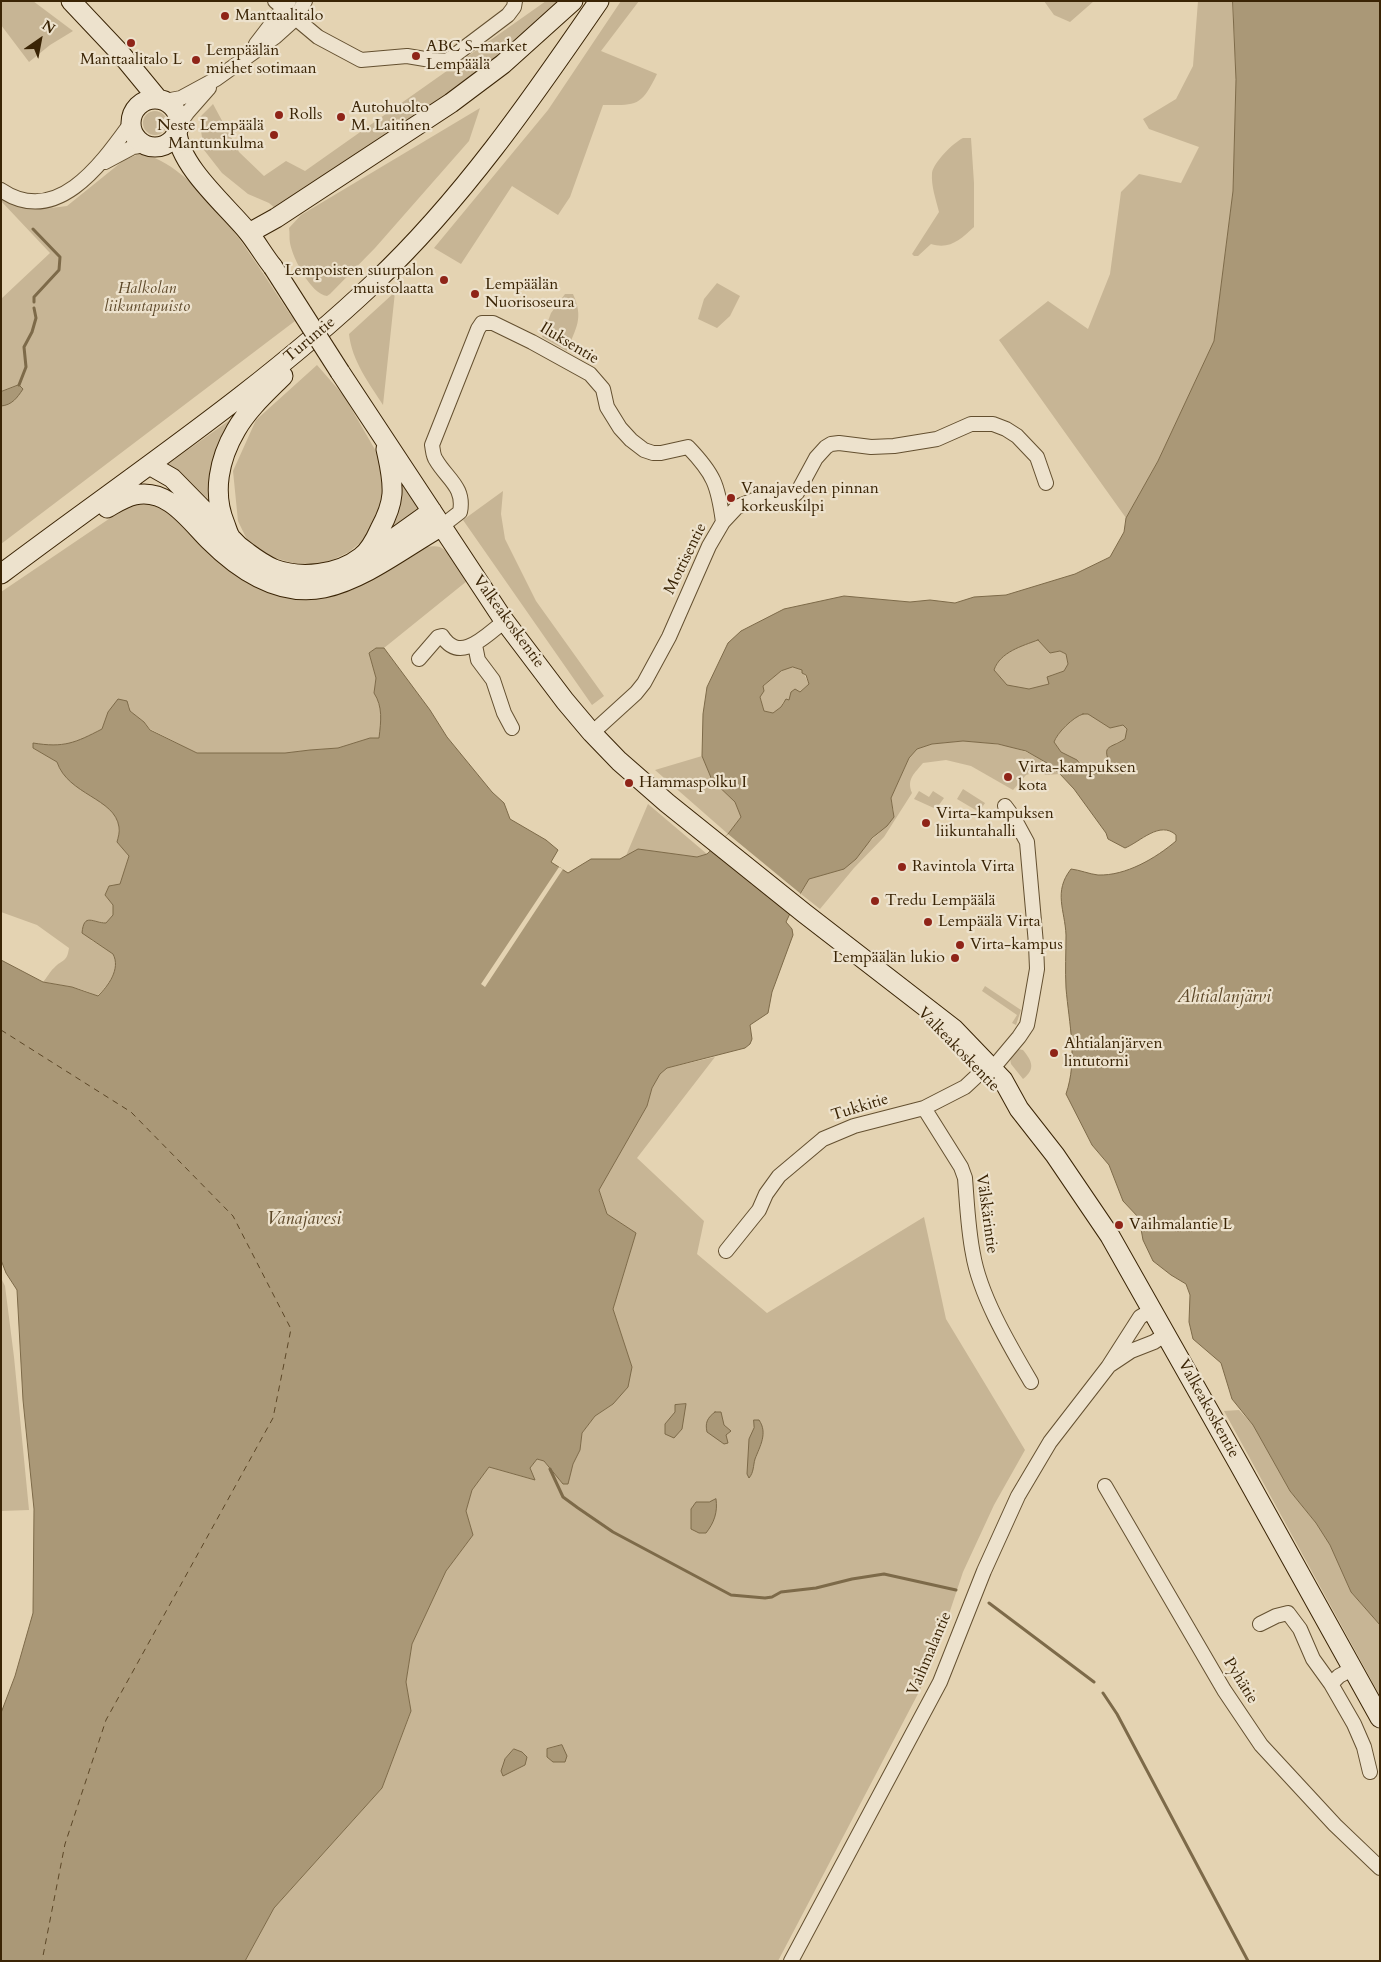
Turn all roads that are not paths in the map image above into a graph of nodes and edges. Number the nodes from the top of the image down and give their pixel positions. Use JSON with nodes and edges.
{"nodes":[{"id":1,"x":71,"y":1,"type":"edge"},
{"id":2,"x":305,"y":1,"type":"edge"},
{"id":3,"x":515,"y":1,"type":"edge"},
{"id":4,"x":573,"y":1,"type":"edge"},
{"id":5,"x":599,"y":1,"type":"edge"},
{"id":6,"x":286,"y":8,"type":"edge"},
{"id":7,"x":107,"y":40,"type":"junction"},
{"id":8,"x":216,"y":79,"type":"junction"},
{"id":9,"x":161,"y":100,"type":"junction"},
{"id":10,"x":133,"y":116,"type":"junction"},
{"id":11,"x":178,"y":129,"type":"junction"},
{"id":12,"x":150,"y":146,"type":"junction"},
{"id":13,"x":102,"y":163,"type":"junction"},
{"id":14,"x":202,"y":179,"type":"junction"},
{"id":15,"x":1,"y":190,"type":"edge"},
{"id":16,"x":249,"y":233,"type":"junction"},
{"id":17,"x":343,"y":312,"type":"junction"},
{"id":18,"x":384,"y":440,"type":"junction"},
{"id":19,"x":150,"y":466,"type":"junction"},
{"id":20,"x":1046,"y":483,"type":"dead end"},
{"id":21,"x":437,"y":519,"type":"junction"},
{"id":22,"x":723,"y":522,"type":"junction"},
{"id":23,"x":230,"y":537,"type":"junction"},
{"id":24,"x":362,"y":556,"type":"junction"},
{"id":25,"x":20,"y":560,"type":"junction"},
{"id":26,"x":1,"y":574,"type":"edge"},
{"id":27,"x":505,"y":621,"type":"junction"},
{"id":28,"x":475,"y":645,"type":"junction"},
{"id":29,"x":419,"y":659,"type":"dead end"},
{"id":30,"x":512,"y":728,"type":"dead end"},
{"id":31,"x":592,"y":733,"type":"junction"},
{"id":32,"x":1005,"y":806,"type":"dead end"},
{"id":33,"x":986,"y":1070,"type":"junction"},
{"id":34,"x":924,"y":1108,"type":"junction"},
{"id":35,"x":726,"y":1251,"type":"dead end"},
{"id":36,"x":1152,"y":1310,"type":"junction"},
{"id":37,"x":1166,"y":1334,"type":"junction"},
{"id":38,"x":1108,"y":1367,"type":"junction"},
{"id":39,"x":1031,"y":1382,"type":"dead end"},
{"id":40,"x":1105,"y":1486,"type":"dead end"},
{"id":41,"x":1260,"y":1624,"type":"dead end"},
{"id":42,"x":1352,"y":1669,"type":"junction"},
{"id":43,"x":1331,"y":1684,"type":"junction"},
{"id":44,"x":1380,"y":1718,"type":"edge"},
{"id":45,"x":1370,"y":1772,"type":"dead end"},
{"id":46,"x":1380,"y":1868,"type":"edge"},
{"id":47,"x":791,"y":1961,"type":"edge"}],
"edges":[{"from":1,"to":7,"type":"main road"},
{"from":2,"to":6,"type":"street"},
{"from":3,"to":6,"type":"street"},
{"from":4,"to":16,"type":"main road"},
{"from":5,"to":17,"type":"main road","name":"Turuntie"},
{"from":6,"to":8,"type":"street"},
{"from":7,"to":9,"type":"main road"},
{"from":7,"to":10,"type":"main road"},
{"from":8,"to":9,"type":"street"},
{"from":8,"to":11,"type":"street"},
{"from":9,"to":10,"type":"main road"},
{"from":9,"to":11,"type":"main road"},
{"from":10,"to":12,"type":"main road"},
{"from":10,"to":13,"type":"street"},
{"from":11,"to":12,"type":"main road"},
{"from":11,"to":14,"type":"main road","name":"Valkeakoskentie"},
{"from":12,"to":13,"type":"street"},
{"from":12,"to":14,"type":"main road","name":"Valkeakoskentie"},
{"from":13,"to":15,"type":"street"},
{"from":14,"to":16,"type":"main road","name":"Valkeakoskentie"},
{"from":16,"to":18,"type":"main road","name":"Valkeakoskentie","bridge":true},
{"from":17,"to":19,"type":"main road","name":"Turuntie"},
{"from":17,"to":23,"type":"main road"},
{"from":18,"to":21,"type":"main road","name":"Valkeakoskentie"},
{"from":18,"to":24,"type":"main road"},
{"from":19,"to":23,"type":"main road"},
{"from":19,"to":25,"type":"main road","name":"Turuntie"},
{"from":20,"to":22,"type":"street","name":"Mottisentie"},
{"from":21,"to":22,"type":"street","name":"Iluksentie"},
{"from":21,"to":24,"type":"main road"},
{"from":21,"to":25,"type":"main road"},
{"from":21,"to":27,"type":"main road","name":"Valkeakoskentie"},
{"from":22,"to":31,"type":"street","name":"Mottisentie"},
{"from":23,"to":24,"type":"main road"},
{"from":25,"to":26,"type":"main road","name":"Turuntie"},
{"from":27,"to":28,"type":"street"},
{"from":27,"to":31,"type":"main road","name":"Valkeakoskentie"},
{"from":28,"to":29,"type":"street"},
{"from":28,"to":30,"type":"street"},
{"from":31,"to":33,"type":"main road","name":"Valkeakoskentie"},
{"from":32,"to":33,"type":"street","name":"Tukkitie"},
{"from":33,"to":34,"type":"street","name":"Tukkitie"},
{"from":33,"to":36,"type":"main road","name":"Valkeakoskentie"},
{"from":34,"to":35,"type":"street","name":"Tukkitie"},
{"from":34,"to":39,"type":"street","name":"Välskärintie"},
{"from":36,"to":37,"type":"main road","name":"Valkeakoskentie"},
{"from":36,"to":38,"type":"street","name":"Vaihmalantie"},
{"from":37,"to":38,"type":"street","name":"Vaihmalantie"},
{"from":37,"to":42,"type":"main road","name":"Valkeakoskentie"},
{"from":38,"to":47,"type":"street","name":"Vaihmalantie"},
{"from":40,"to":46,"type":"street","name":"Pyhätie"},
{"from":41,"to":43,"type":"street"},
{"from":42,"to":43,"type":"street"},
{"from":42,"to":44,"type":"main road","name":"Valkeakoskentie"},
{"from":43,"to":45,"type":"street"}]}
